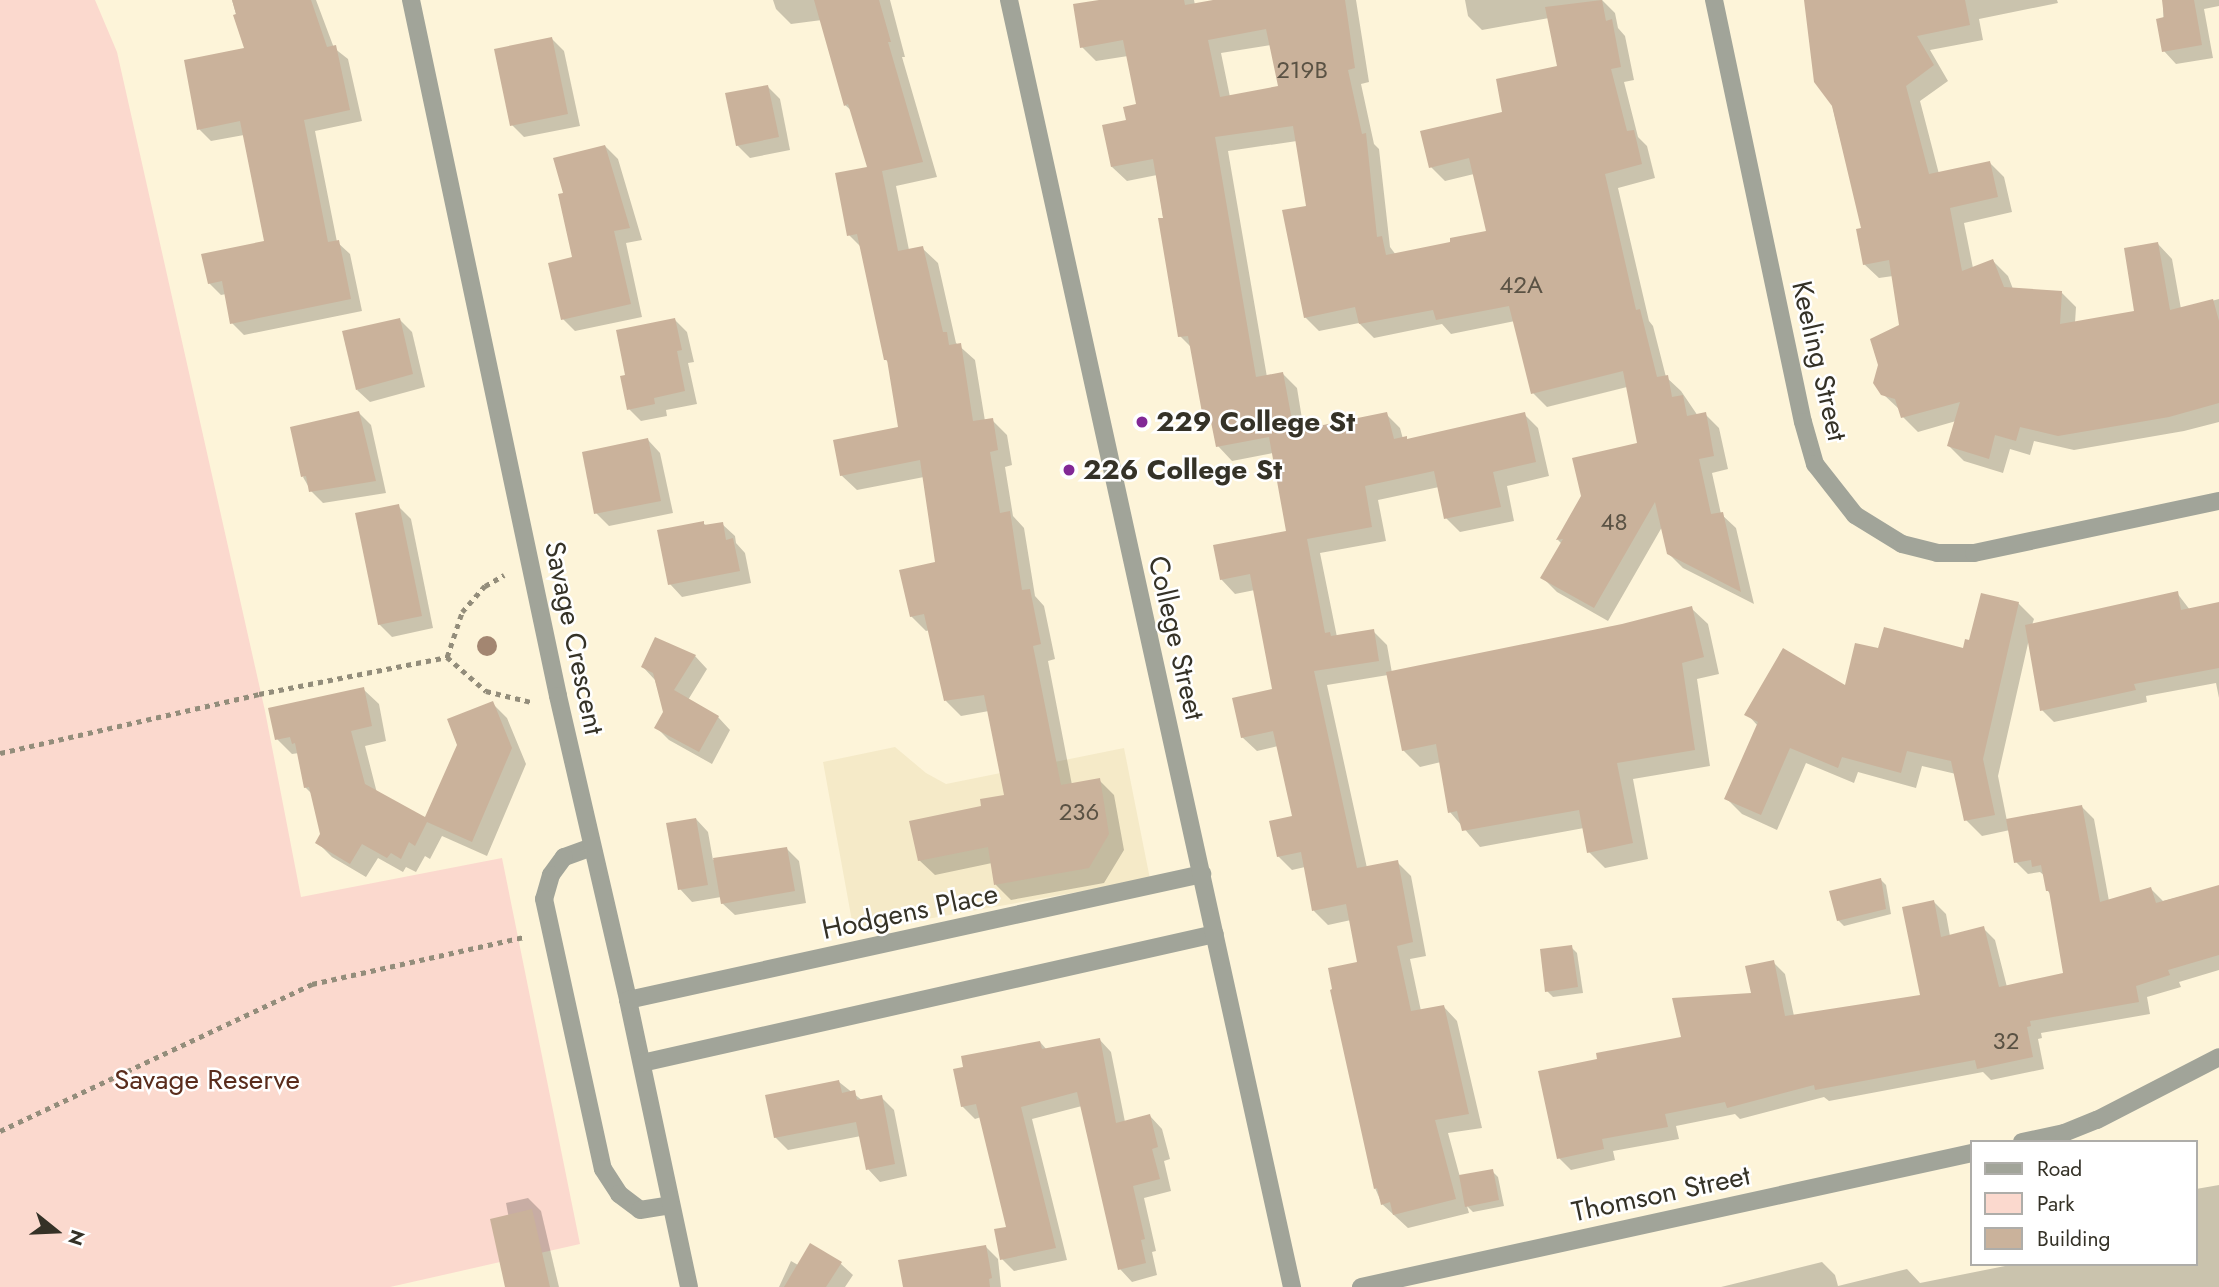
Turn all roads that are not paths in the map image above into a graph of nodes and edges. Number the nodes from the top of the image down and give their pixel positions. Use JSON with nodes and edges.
{"nodes":[{"id":1,"x":411,"y":0,"type":"edge"},
{"id":2,"x":1009,"y":0,"type":"edge"},
{"id":3,"x":1714,"y":0,"type":"edge"},
{"id":4,"x":2219,"y":501,"type":"edge"},
{"id":5,"x":592,"y":847,"type":"junction"},
{"id":6,"x":1202,"y":874,"type":"junction"},
{"id":7,"x":1215,"y":934,"type":"junction"},
{"id":8,"x":628,"y":1000,"type":"junction"},
{"id":9,"x":2219,"y":1057,"type":"edge"},
{"id":10,"x":642,"y":1063,"type":"junction"},
{"id":11,"x":2031,"y":1140,"type":"edge"},
{"id":12,"x":1970,"y":1153,"type":"edge"},
{"id":13,"x":671,"y":1205,"type":"junction"},
{"id":14,"x":689,"y":1287,"type":"edge"},
{"id":15,"x":1292,"y":1287,"type":"edge"},
{"id":16,"x":1362,"y":1287,"type":"edge"}],
"edges":[{"from":1,"to":5,"type":"street","name":"Savage Crescent"},
{"from":2,"to":6,"type":"street","name":"College Street"},
{"from":3,"to":4,"type":"street","name":"Keeling Street"},
{"from":5,"to":8,"type":"street","name":"Savage Crescent"},
{"from":5,"to":13,"type":"street"},
{"from":6,"to":7,"type":"street","name":"College Street"},
{"from":6,"to":8,"type":"street","name":"Hodgens Place"},
{"from":7,"to":10,"type":"street"},
{"from":7,"to":15,"type":"street","name":"College Street"},
{"from":8,"to":10,"type":"street","name":"Savage Crescent"},
{"from":9,"to":11,"type":"street"},
{"from":10,"to":13,"type":"street","name":"Savage Crescent"},
{"from":12,"to":16,"type":"street","name":"Thomson Street"},
{"from":13,"to":14,"type":"street","name":"Savage Crescent"}]}
